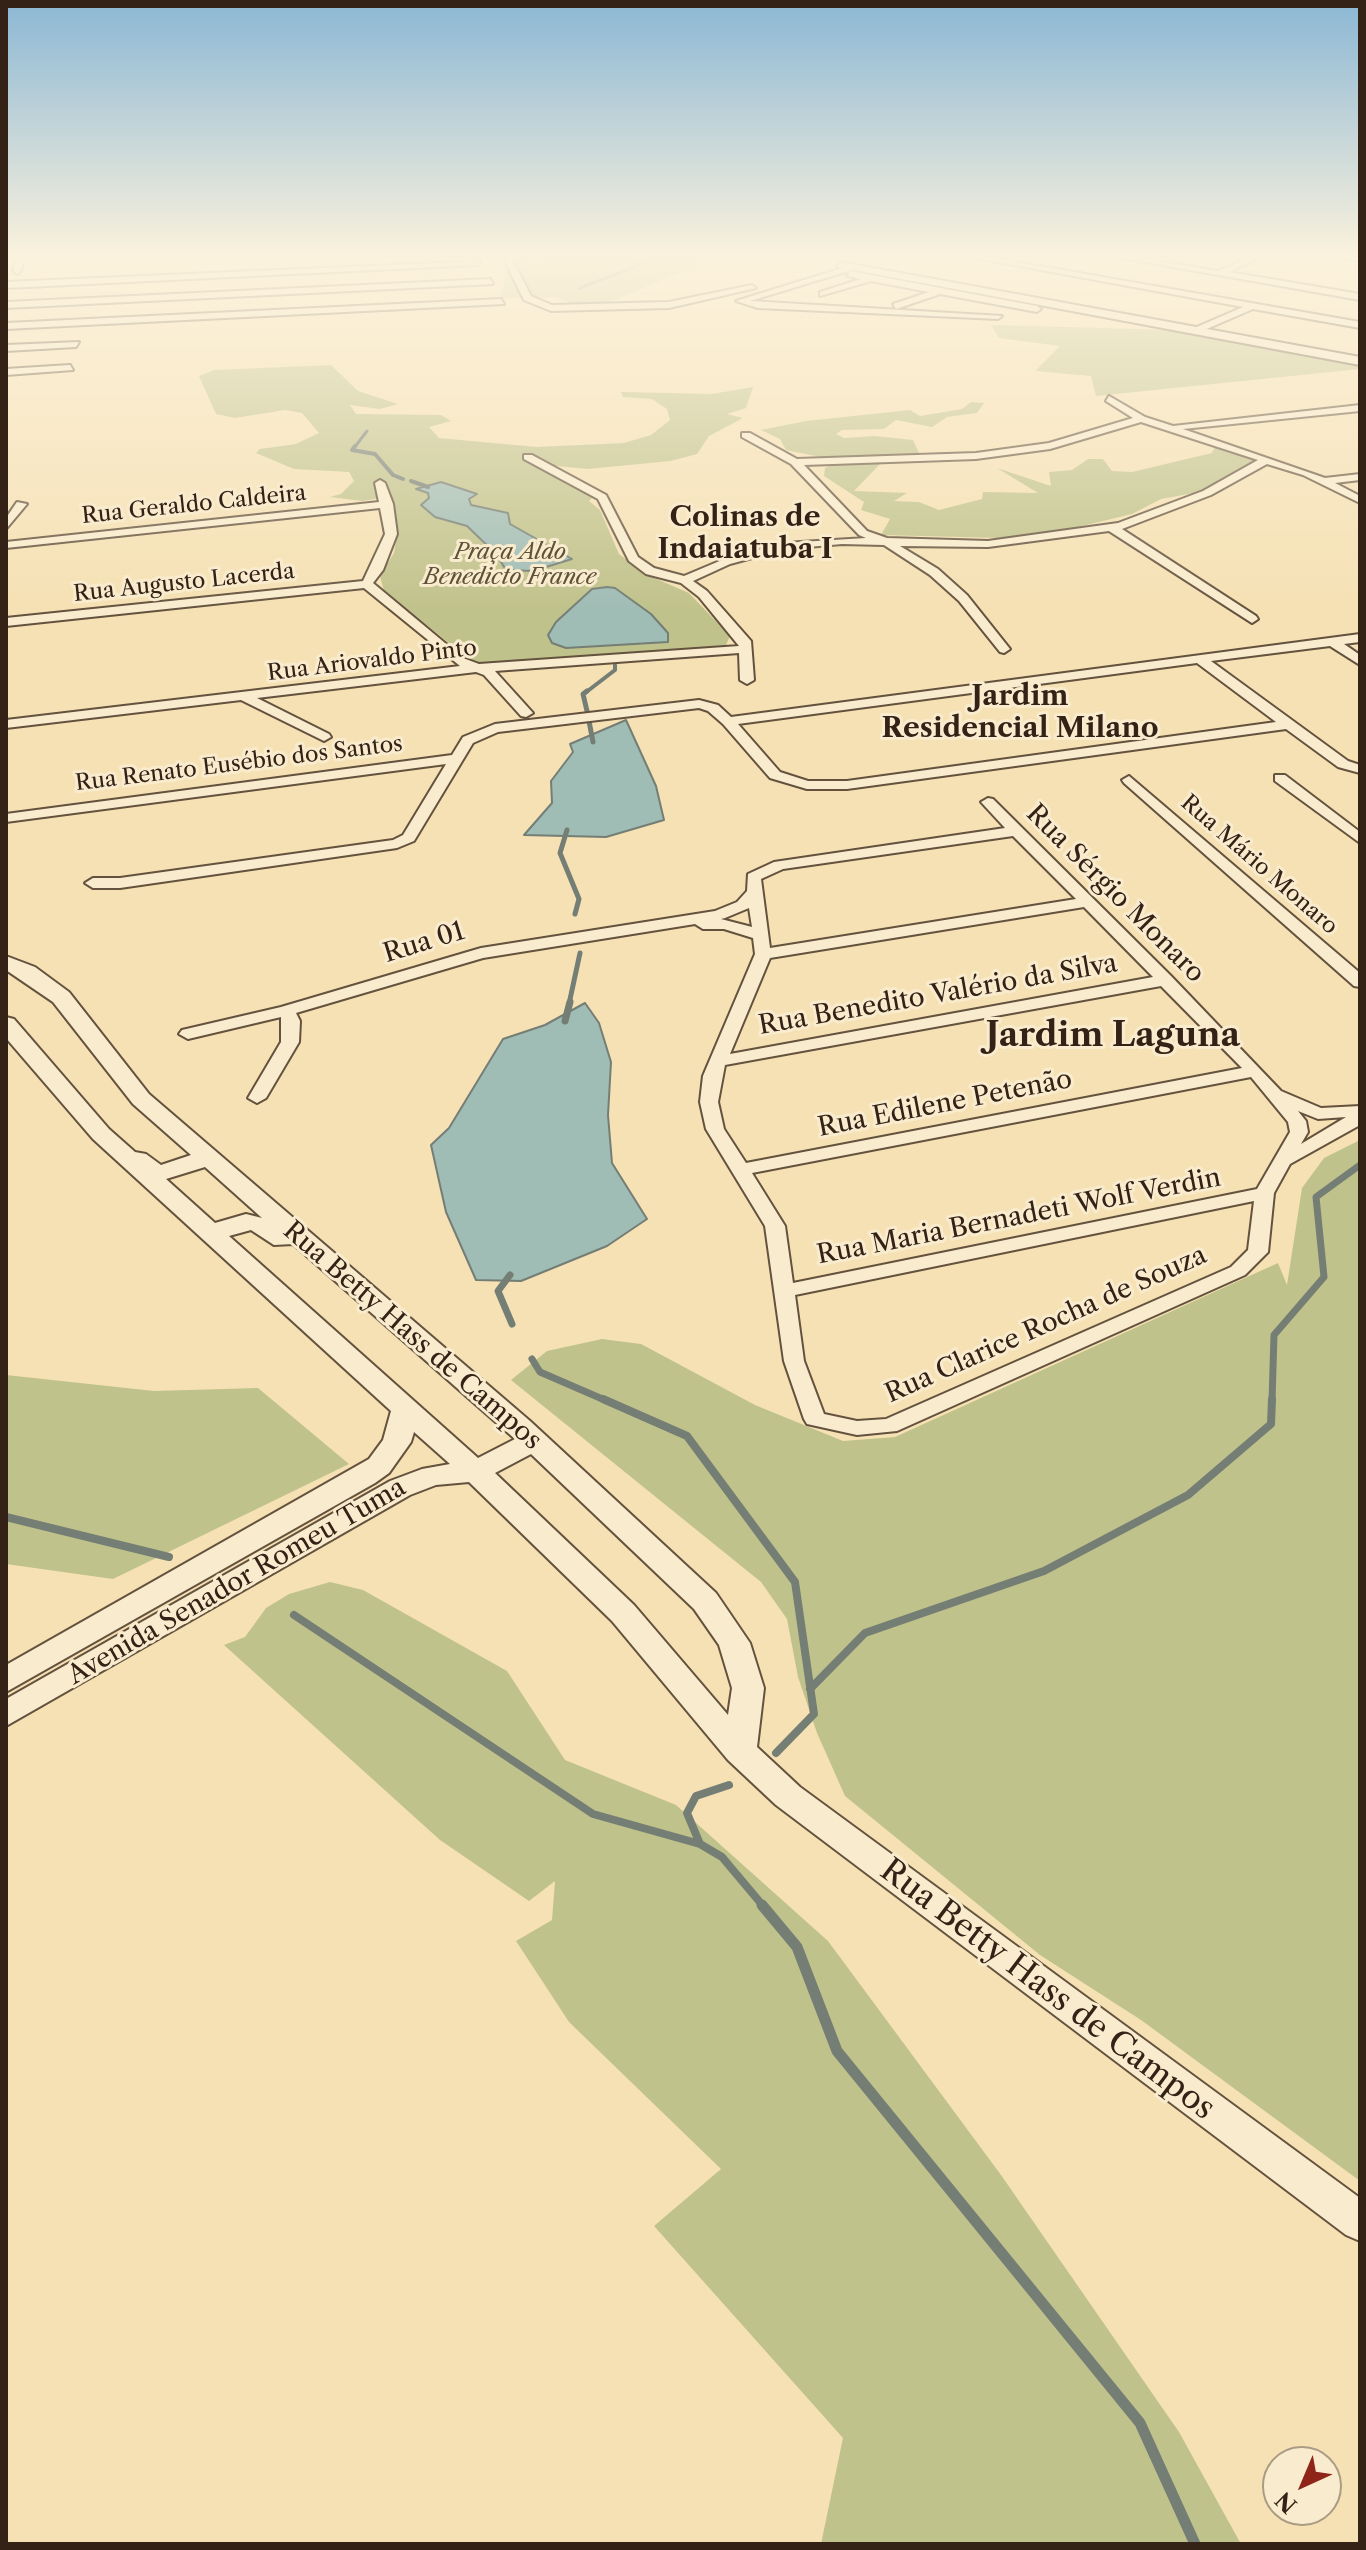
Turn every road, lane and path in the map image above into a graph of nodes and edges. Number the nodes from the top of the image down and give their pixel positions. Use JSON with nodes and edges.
{"nodes":[{"id":1,"x":1109,"y":399,"type":"dead end"},
{"id":2,"x":1360,"y":408,"type":"edge"},
{"id":3,"x":1141,"y":419,"type":"junction"},
{"id":4,"x":1173,"y":428,"type":"junction"},
{"id":5,"x":746,"y":435,"type":"dead end"},
{"id":6,"x":528,"y":457,"type":"dead end"},
{"id":7,"x":1266,"y":460,"type":"junction"},
{"id":8,"x":795,"y":462,"type":"junction"},
{"id":9,"x":1360,"y":477,"type":"edge"},
{"id":10,"x":1326,"y":481,"type":"junction"},
{"id":11,"x":380,"y":483,"type":"dead end"},
{"id":12,"x":1360,"y":500,"type":"edge"},
{"id":13,"x":21,"y":504,"type":"dead end"},
{"id":14,"x":387,"y":504,"type":"junction"},
{"id":15,"x":6,"y":526,"type":"edge"},
{"id":16,"x":1111,"y":527,"type":"junction"},
{"id":17,"x":888,"y":543,"type":"junction"},
{"id":18,"x":6,"y":545,"type":"edge"},
{"id":19,"x":685,"y":580,"type":"junction"},
{"id":20,"x":367,"y":584,"type":"junction"},
{"id":21,"x":1252,"y":619,"type":"dead end"},
{"id":22,"x":6,"y":622,"type":"edge"},
{"id":23,"x":1360,"y":638,"type":"edge"},
{"id":24,"x":1331,"y":641,"type":"junction"},
{"id":25,"x":744,"y":649,"type":"junction"},
{"id":26,"x":1004,"y":649,"type":"dead end"},
{"id":27,"x":1199,"y":659,"type":"junction"},
{"id":28,"x":1360,"y":661,"type":"edge"},
{"id":29,"x":476,"y":668,"type":"junction"},
{"id":30,"x":747,"y":680,"type":"dead end"},
{"id":31,"x":243,"y":696,"type":"junction"},
{"id":32,"x":526,"y":713,"type":"dead end"},
{"id":33,"x":728,"y":721,"type":"junction"},
{"id":34,"x":6,"y":724,"type":"edge"},
{"id":35,"x":1289,"y":724,"type":"junction"},
{"id":36,"x":324,"y":737,"type":"dead end"},
{"id":37,"x":453,"y":759,"type":"junction"},
{"id":38,"x":1360,"y":769,"type":"edge"},
{"id":39,"x":1280,"y":778,"type":"dead end"},
{"id":40,"x":1129,"y":780,"type":"dead end"},
{"id":41,"x":988,"y":802,"type":"dead end"},
{"id":42,"x":6,"y":815,"type":"edge"},
{"id":43,"x":1014,"y":831,"type":"junction"},
{"id":44,"x":1360,"y":839,"type":"edge"},
{"id":45,"x":93,"y":883,"type":"dead end"},
{"id":46,"x":755,"y":891,"type":"junction"},
{"id":47,"x":1087,"y":902,"type":"junction"},
{"id":48,"x":679,"y":924,"type":"junction"},
{"id":49,"x":762,"y":944,"type":"junction"},
{"id":50,"x":6,"y":962,"type":"edge"},
{"id":51,"x":1165,"y":980,"type":"junction"},
{"id":52,"x":1360,"y":982,"type":"edge"},
{"id":53,"x":286,"y":1011,"type":"junction"},
{"id":54,"x":6,"y":1024,"type":"edge"},
{"id":55,"x":188,"y":1034,"type":"dead end"},
{"id":56,"x":720,"y":1061,"type":"junction"},
{"id":57,"x":1255,"y":1071,"type":"junction"},
{"id":58,"x":1273,"y":1089,"type":"junction"},
{"id":59,"x":257,"y":1098,"type":"dead end"},
{"id":60,"x":1360,"y":1111,"type":"edge"},
{"id":61,"x":1360,"y":1117,"type":"edge"},
{"id":62,"x":101,"y":1134,"type":"junction"},
{"id":63,"x":208,"y":1158,"type":"junction"},
{"id":64,"x":1280,"y":1166,"type":"junction"},
{"id":65,"x":740,"y":1170,"type":"junction"},
{"id":66,"x":1264,"y":1193,"type":"junction"},
{"id":67,"x":208,"y":1234,"type":"junction"},
{"id":68,"x":352,"y":1286,"type":"junction"},
{"id":69,"x":784,"y":1291,"type":"junction"},
{"id":70,"x":406,"y":1409,"type":"junction"},
{"id":71,"x":534,"y":1441,"type":"junction"},
{"id":72,"x":476,"y":1471,"type":"junction"},
{"id":73,"x":6,"y":1680,"type":"edge"},
{"id":74,"x":6,"y":1714,"type":"edge"},
{"id":75,"x":740,"y":1751,"type":"junction"},
{"id":76,"x":1360,"y":2222,"type":"edge"}],
"edges":[{"from":1,"to":3,"type":"street"},
{"from":2,"to":4,"type":"street"},
{"from":3,"to":4,"type":"street"},
{"from":3,"to":8,"type":"street"},
{"from":4,"to":7,"type":"street"},
{"from":5,"to":8,"type":"street"},
{"from":6,"to":19,"type":"street"},
{"from":7,"to":10,"type":"street"},
{"from":7,"to":16,"type":"street"},
{"from":8,"to":17,"type":"street"},
{"from":9,"to":10,"type":"street"},
{"from":10,"to":12,"type":"street"},
{"from":11,"to":14,"type":"street"},
{"from":13,"to":15,"type":"street"},
{"from":14,"to":18,"type":"street","name":"Rua Geraldo Caldeira"},
{"from":14,"to":20,"type":"street"},
{"from":16,"to":17,"type":"street"},
{"from":16,"to":21,"type":"street"},
{"from":17,"to":19,"type":"street"},
{"from":17,"to":26,"type":"street"},
{"from":19,"to":25,"type":"street"},
{"from":20,"to":22,"type":"street","name":"Rua Augusto Lacerda"},
{"from":20,"to":29,"type":"street"},
{"from":23,"to":24,"type":"street"},
{"from":24,"to":27,"type":"street"},
{"from":24,"to":28,"type":"street"},
{"from":25,"to":29,"type":"street","name":"Rua Ariovaldo Pinto"},
{"from":25,"to":30,"type":"street"},
{"from":27,"to":33,"type":"street"},
{"from":27,"to":35,"type":"street"},
{"from":29,"to":31,"type":"street","name":"Rua Ariovaldo Pinto"},
{"from":29,"to":32,"type":"street"},
{"from":31,"to":34,"type":"street","name":"Rua Ariovaldo Pinto"},
{"from":31,"to":36,"type":"street"},
{"from":33,"to":35,"type":"street"},
{"from":33,"to":37,"type":"street"},
{"from":35,"to":38,"type":"street"},
{"from":37,"to":42,"type":"street","name":"Rua Renato Eusébio dos Santos"},
{"from":37,"to":45,"type":"street"},
{"from":39,"to":44,"type":"street"},
{"from":40,"to":52,"type":"street","name":"Rua Mário Monaro"},
{"from":41,"to":43,"type":"street","name":"Rua Sérgio Monaro"},
{"from":43,"to":46,"type":"street","name":"Rua Clarice Rocha de Souza"},
{"from":43,"to":47,"type":"street","name":"Rua Sérgio Monaro"},
{"from":46,"to":48,"type":"street","name":"Rua 01"},
{"from":46,"to":49,"type":"street","name":"Rua Clarice Rocha de Souza"},
{"from":47,"to":49,"type":"street"},
{"from":47,"to":51,"type":"street","name":"Rua Sérgio Monaro"},
{"from":48,"to":49,"type":"street","name":"Rua 01"},
{"from":48,"to":53,"type":"street","name":"Rua 01"},
{"from":49,"to":56,"type":"street","name":"Rua Clarice Rocha de Souza"},
{"from":50,"to":63,"type":"street","name":"Rua Betty Hass de Campos"},
{"from":51,"to":56,"type":"street","name":"Rua Benedito Valério da Silva"},
{"from":51,"to":57,"type":"street","name":"Rua Sérgio Monaro"},
{"from":53,"to":55,"type":"street","name":"Rua 01"},
{"from":53,"to":59,"type":"street"},
{"from":54,"to":62,"type":"street","name":"Rua Betty Hass de Campos"},
{"from":56,"to":65,"type":"street","name":"Rua Clarice Rocha de Souza"},
{"from":57,"to":58,"type":"street","name":"Rua Sérgio Monaro"},
{"from":57,"to":65,"type":"street","name":"Rua Edilene Petenão"},
{"from":58,"to":60,"type":"street"},
{"from":58,"to":64,"type":"street","name":"Rua Clarice Rocha de Souza"},
{"from":61,"to":64,"type":"street","name":"Rua Clarice Rocha de Souza"},
{"from":62,"to":63,"type":"street"},
{"from":62,"to":67,"type":"street","name":"Rua Betty Hass de Campos"},
{"from":63,"to":68,"type":"street","name":"Rua Betty Hass de Campos"},
{"from":64,"to":66,"type":"street","name":"Rua Clarice Rocha de Souza"},
{"from":65,"to":69,"type":"street","name":"Rua Clarice Rocha de Souza"},
{"from":66,"to":69,"type":"street","name":"Rua Maria Bernadeti Wolf Verdin"},
{"from":66,"to":69,"type":"street","name":"Rua Clarice Rocha de Souza"},
{"from":67,"to":68,"type":"street"},
{"from":67,"to":70,"type":"street","name":"Rua Betty Hass de Campos"},
{"from":68,"to":71,"type":"street","name":"Rua Betty Hass de Campos"},
{"from":70,"to":72,"type":"street","name":"Rua Betty Hass de Campos"},
{"from":70,"to":73,"type":"street","name":"Avenida Senador Romeu Tuma"},
{"from":71,"to":72,"type":"street"},
{"from":71,"to":75,"type":"street","name":"Rua Betty Hass de Campos"},
{"from":72,"to":74,"type":"street","name":"Avenida Senador Romeu Tuma"},
{"from":72,"to":75,"type":"street","name":"Rua Betty Hass de Campos"},
{"from":75,"to":76,"type":"street","name":"Rua Betty Hass de Campos"}]}
